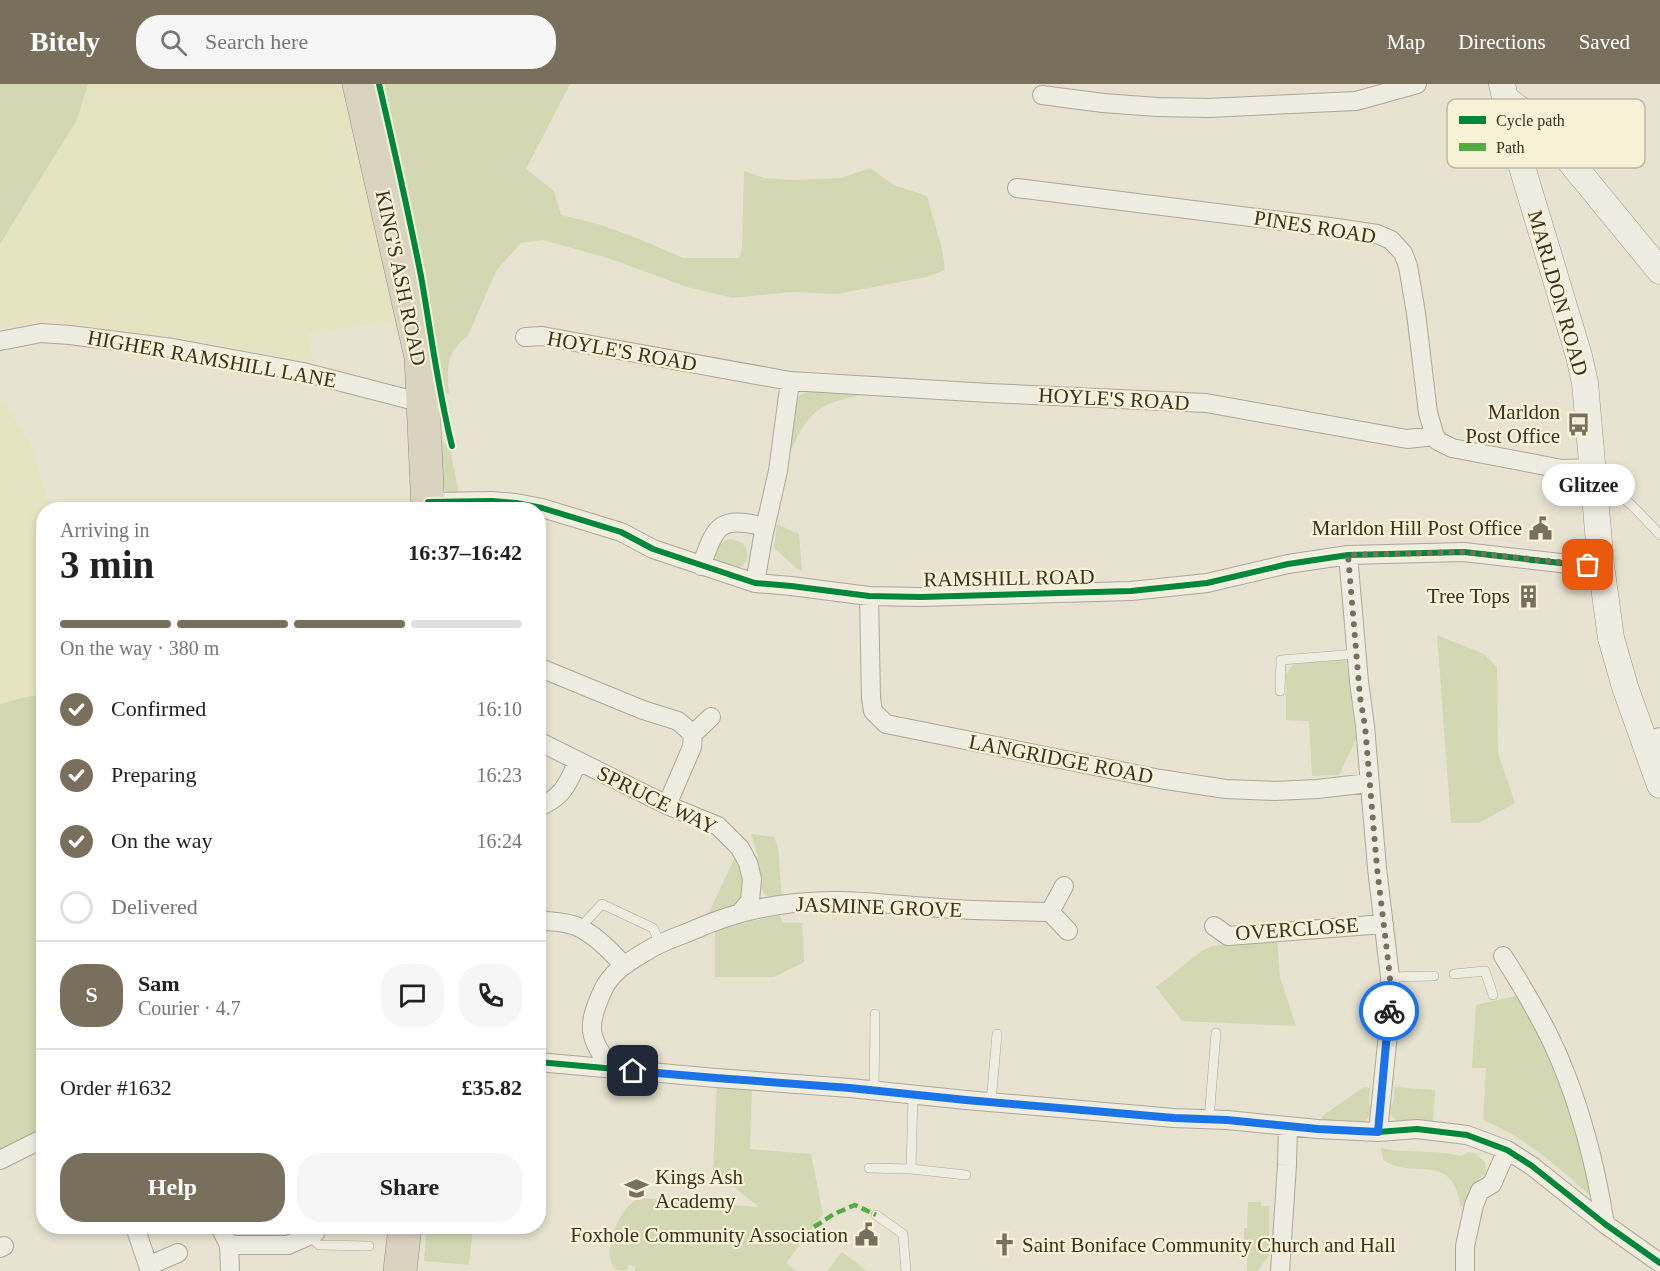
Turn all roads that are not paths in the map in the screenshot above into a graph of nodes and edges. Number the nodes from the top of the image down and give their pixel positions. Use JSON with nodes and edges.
{"nodes":[{"id":1,"x":359,"y":84,"type":"edge"},
{"id":2,"x":1417,"y":84,"type":"edge"},
{"id":3,"x":1042,"y":94,"type":"dead end"},
{"id":4,"x":1522,"y":168,"type":"edge"},
{"id":5,"x":1576,"y":168,"type":"edge"},
{"id":6,"x":1017,"y":188,"type":"dead end"},
{"id":7,"x":1660,"y":271,"type":"edge"},
{"id":8,"x":525,"y":337,"type":"dead end"},
{"id":9,"x":0,"y":341,"type":"edge"},
{"id":10,"x":790,"y":381,"type":"junction"},
{"id":11,"x":423,"y":403,"type":"junction"},
{"id":12,"x":1435,"y":436,"type":"junction"},
{"id":13,"x":1593,"y":473,"type":"junction"},
{"id":14,"x":428,"y":502,"type":"edge"},
{"id":15,"x":479,"y":502,"type":"edge"},
{"id":16,"x":504,"y":502,"type":"edge"},
{"id":17,"x":546,"y":509,"type":"edge"},
{"id":18,"x":765,"y":527,"type":"junction"},
{"id":19,"x":1660,"y":535,"type":"edge"},
{"id":20,"x":1348,"y":555,"type":"junction"},
{"id":21,"x":1601,"y":565,"type":"junction"},
{"id":22,"x":701,"y":566,"type":"junction"},
{"id":23,"x":755,"y":583,"type":"junction"},
{"id":24,"x":869,"y":596,"type":"junction"},
{"id":25,"x":1356,"y":654,"type":"junction"},
{"id":26,"x":546,"y":670,"type":"edge"},
{"id":27,"x":1280,"y":691,"type":"dead end"},
{"id":28,"x":711,"y":717,"type":"dead end"},
{"id":29,"x":693,"y":734,"type":"junction"},
{"id":30,"x":1653,"y":739,"type":"edge"},
{"id":31,"x":546,"y":745,"type":"edge"},
{"id":32,"x":578,"y":761,"type":"junction"},
{"id":33,"x":1369,"y":783,"type":"junction"},
{"id":34,"x":1660,"y":785,"type":"edge"},
{"id":35,"x":546,"y":803,"type":"edge"},
{"id":36,"x":667,"y":805,"type":"junction"},
{"id":37,"x":1064,"y":886,"type":"dead end"},
{"id":38,"x":1050,"y":912,"type":"junction"},
{"id":39,"x":740,"y":913,"type":"junction"},
{"id":40,"x":546,"y":921,"type":"edge"},
{"id":41,"x":1384,"y":924,"type":"junction"},
{"id":42,"x":1214,"y":926,"type":"dead end"},
{"id":43,"x":579,"y":929,"type":"junction"},
{"id":44,"x":1068,"y":932,"type":"dead end"},
{"id":45,"x":660,"y":943,"type":"junction"},
{"id":46,"x":1503,"y":956,"type":"dead end"},
{"id":47,"x":623,"y":965,"type":"junction"},
{"id":48,"x":1454,"y":974,"type":"dead end"},
{"id":49,"x":1434,"y":976,"type":"dead end"},
{"id":50,"x":1390,"y":977,"type":"junction"},
{"id":51,"x":1493,"y":995,"type":"dead end"},
{"id":52,"x":875,"y":1014,"type":"dead end"},
{"id":53,"x":1216,"y":1033,"type":"dead end"},
{"id":54,"x":997,"y":1034,"type":"dead end"},
{"id":55,"x":546,"y":1063,"type":"edge"},
{"id":56,"x":612,"y":1069,"type":"junction"},
{"id":57,"x":874,"y":1090,"type":"junction"},
{"id":58,"x":913,"y":1095,"type":"junction"},
{"id":59,"x":991,"y":1102,"type":"junction"},
{"id":60,"x":1209,"y":1119,"type":"junction"},
{"id":61,"x":1288,"y":1126,"type":"junction"},
{"id":62,"x":1378,"y":1132,"type":"junction"},
{"id":63,"x":36,"y":1142,"type":"edge"},
{"id":64,"x":1507,"y":1150,"type":"junction"},
{"id":65,"x":0,"y":1160,"type":"edge"},
{"id":66,"x":868,"y":1168,"type":"dead end"},
{"id":67,"x":911,"y":1169,"type":"junction"},
{"id":68,"x":966,"y":1175,"type":"dead end"},
{"id":69,"x":876,"y":1215,"type":"dead end"},
{"id":70,"x":1605,"y":1224,"type":"junction"},
{"id":71,"x":137,"y":1234,"type":"edge"},
{"id":72,"x":223,"y":1234,"type":"edge"},
{"id":73,"x":308,"y":1234,"type":"edge"},
{"id":74,"x":313,"y":1234,"type":"edge"},
{"id":75,"x":404,"y":1234,"type":"edge"},
{"id":76,"x":228,"y":1245,"type":"junction"},
{"id":77,"x":369,"y":1246,"type":"dead end"},
{"id":78,"x":178,"y":1253,"type":"dead end"},
{"id":79,"x":1660,"y":1263,"type":"edge"},
{"id":80,"x":149,"y":1268,"type":"edge"},
{"id":81,"x":230,"y":1271,"type":"edge"},
{"id":82,"x":400,"y":1271,"type":"edge"},
{"id":83,"x":906,"y":1271,"type":"edge"},
{"id":84,"x":1280,"y":1271,"type":"edge"},
{"id":85,"x":1465,"y":1271,"type":"edge"}],
"edges":[{"from":1,"to":11,"type":"highway","name":"KING'S ASH ROAD"},
{"from":2,"to":3,"type":"street"},
{"from":4,"to":13,"type":"main road","name":"MARLDON ROAD"},
{"from":5,"to":7,"type":"main road"},
{"from":6,"to":12,"type":"street","name":"PINES ROAD"},
{"from":8,"to":10,"type":"street","name":"HOYLE'S ROAD"},
{"from":9,"to":11,"type":"street","name":"HIGHER RAMSHILL LANE"},
{"from":10,"to":12,"type":"street","name":"HOYLE'S ROAD"},
{"from":10,"to":18,"type":"street"},
{"from":11,"to":14,"type":"highway","name":"KING'S ASH ROAD"},
{"from":12,"to":13,"type":"street"},
{"from":13,"to":19,"type":"lane"},
{"from":13,"to":21,"type":"main road","name":"MARLDON ROAD"},
{"from":15,"to":16,"type":"street","name":"RAMSHILL ROAD"},
{"from":17,"to":22,"type":"street","name":"RAMSHILL ROAD"},
{"from":18,"to":22,"type":"street"},
{"from":18,"to":23,"type":"street"},
{"from":20,"to":21,"type":"street","name":"RAMSHILL ROAD"},
{"from":20,"to":24,"type":"street","name":"RAMSHILL ROAD"},
{"from":20,"to":25,"type":"street"},
{"from":21,"to":30,"type":"main road","name":"MARLDON ROAD"},
{"from":22,"to":23,"type":"street","name":"RAMSHILL ROAD"},
{"from":23,"to":24,"type":"street","name":"RAMSHILL ROAD"},
{"from":24,"to":33,"type":"street","name":"LANGRIDGE ROAD"},
{"from":25,"to":27,"type":"lane"},
{"from":25,"to":33,"type":"street"},
{"from":26,"to":29,"type":"street"},
{"from":28,"to":29,"type":"street"},
{"from":29,"to":36,"type":"street"},
{"from":30,"to":34,"type":"main road","name":"MARLDON ROAD"},
{"from":31,"to":32,"type":"street","name":"SPRUCE WAY"},
{"from":32,"to":35,"type":"street"},
{"from":32,"to":36,"type":"street","name":"SPRUCE WAY"},
{"from":33,"to":41,"type":"street"},
{"from":36,"to":39,"type":"street","name":"SPRUCE WAY"},
{"from":37,"to":38,"type":"street"},
{"from":38,"to":39,"type":"street","name":"JASMINE GROVE"},
{"from":38,"to":44,"type":"street"},
{"from":39,"to":45,"type":"street","name":"JASMINE GROVE"},
{"from":40,"to":43,"type":"street"},
{"from":41,"to":42,"type":"street","name":"OVERCLOSE"},
{"from":41,"to":50,"type":"street"},
{"from":43,"to":45,"type":"lane"},
{"from":43,"to":47,"type":"street"},
{"from":45,"to":47,"type":"street","name":"JASMINE GROVE"},
{"from":46,"to":70,"type":"street"},
{"from":47,"to":56,"type":"street","name":"JASMINE GROVE"},
{"from":48,"to":51,"type":"lane"},
{"from":49,"to":50,"type":"lane"},
{"from":50,"to":62,"type":"street"},
{"from":52,"to":57,"type":"lane"},
{"from":53,"to":60,"type":"lane"},
{"from":54,"to":59,"type":"lane"},
{"from":55,"to":56,"type":"street"},
{"from":56,"to":57,"type":"street"},
{"from":57,"to":58,"type":"street"},
{"from":58,"to":59,"type":"street"},
{"from":58,"to":67,"type":"lane"},
{"from":59,"to":60,"type":"street"},
{"from":60,"to":61,"type":"street"},
{"from":61,"to":62,"type":"street"},
{"from":61,"to":84,"type":"street"},
{"from":62,"to":64,"type":"street"},
{"from":63,"to":65,"type":"street"},
{"from":64,"to":70,"type":"street"},
{"from":64,"to":85,"type":"street"},
{"from":66,"to":67,"type":"lane"},
{"from":67,"to":68,"type":"lane"},
{"from":69,"to":83,"type":"lane"},
{"from":70,"to":79,"type":"street"},
{"from":71,"to":80,"type":"street"},
{"from":72,"to":76,"type":"street"},
{"from":73,"to":76,"type":"street"},
{"from":74,"to":77,"type":"lane"},
{"from":75,"to":82,"type":"highway"},
{"from":76,"to":81,"type":"street"},
{"from":78,"to":80,"type":"street"}]}
